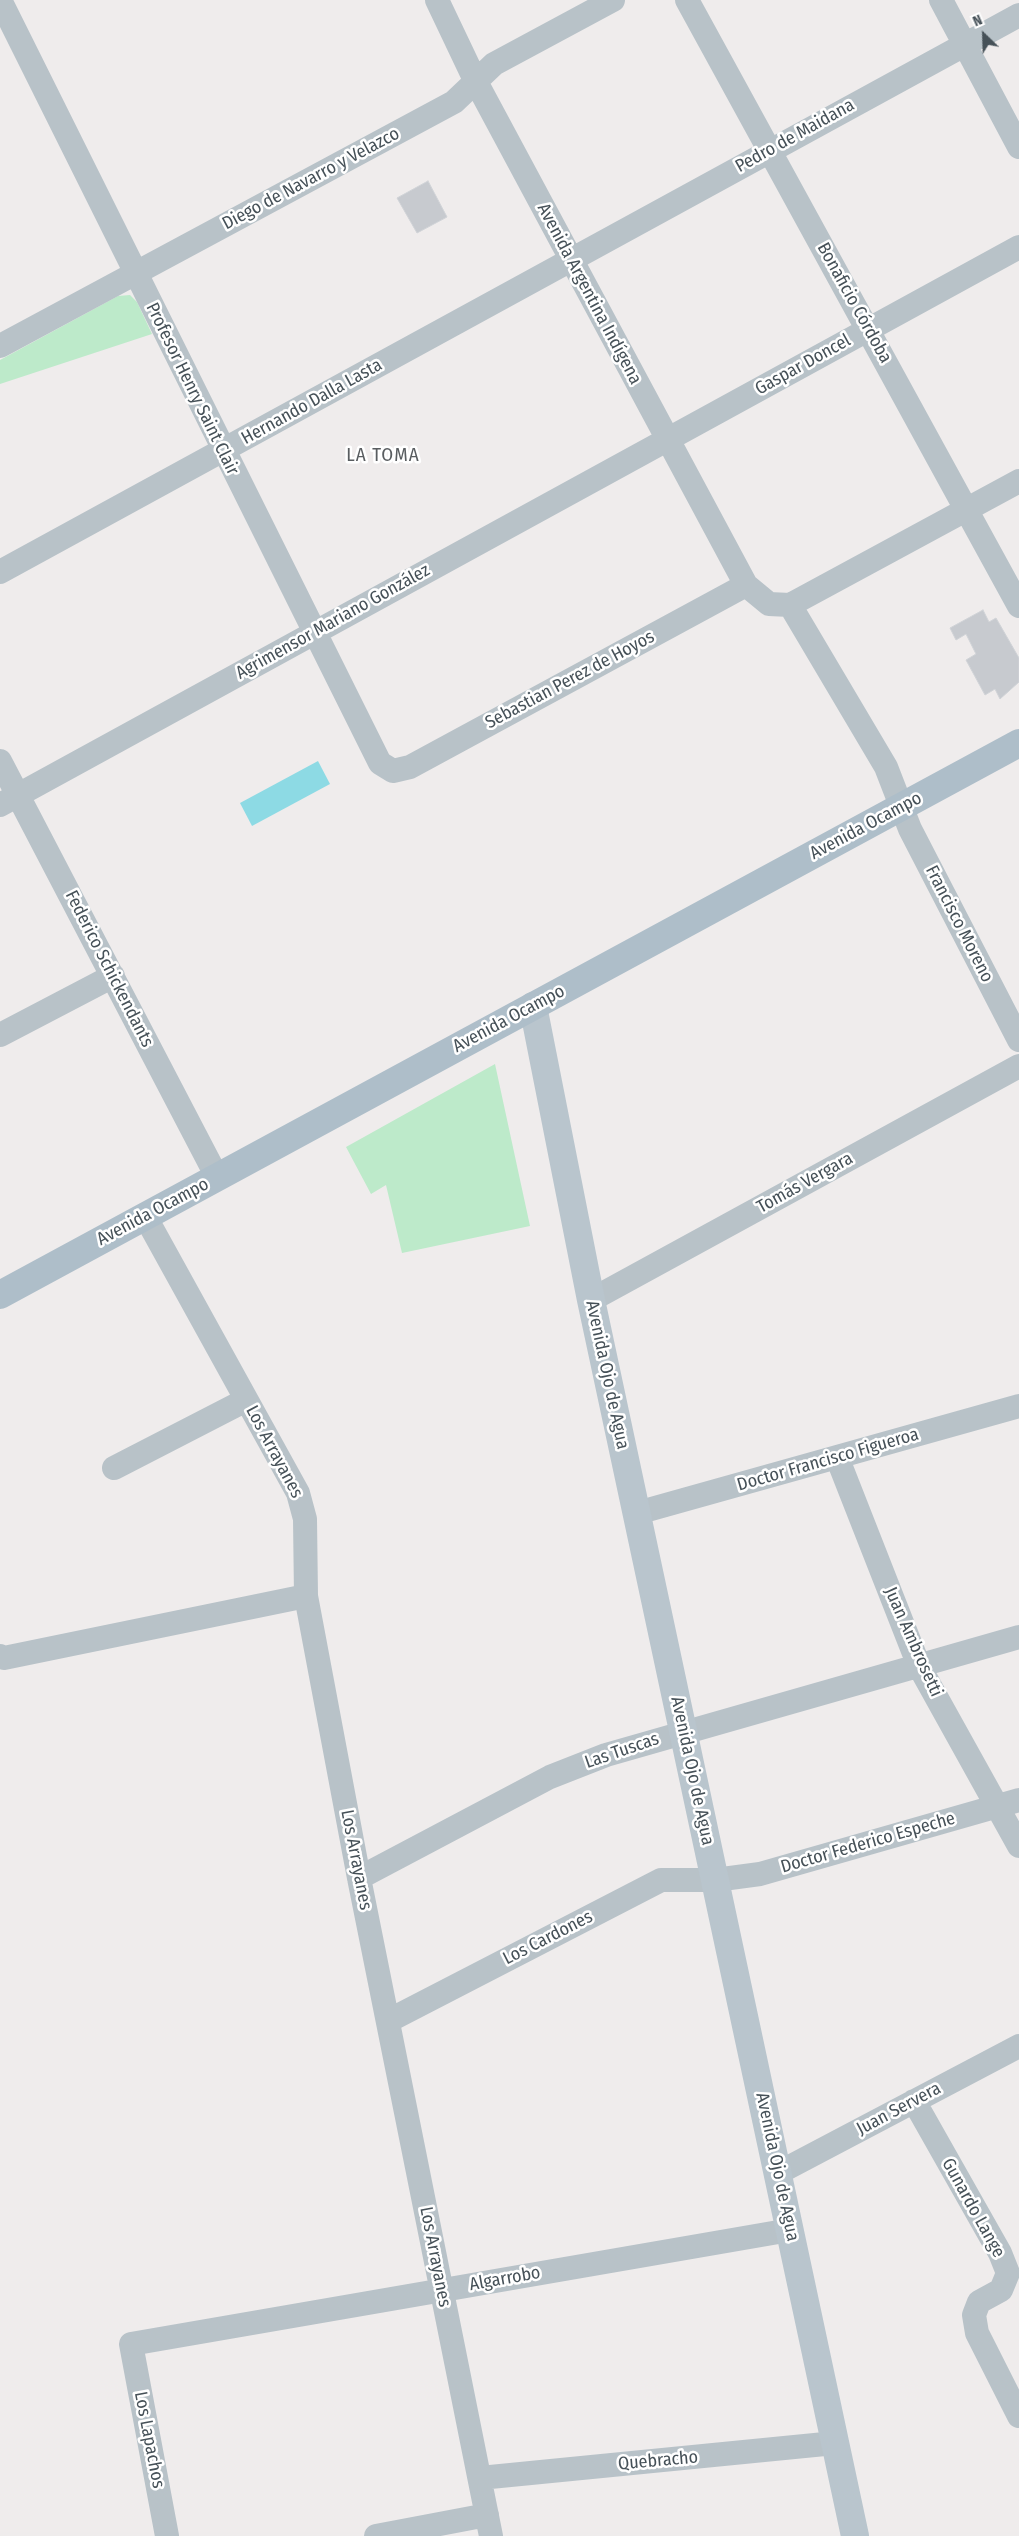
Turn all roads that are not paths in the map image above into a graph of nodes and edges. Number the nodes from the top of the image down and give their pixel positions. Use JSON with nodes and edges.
{"nodes":[{"id":1,"x":0,"y":0,"type":"edge"},
{"id":2,"x":437,"y":0,"type":"edge"},
{"id":3,"x":613,"y":0,"type":"edge"},
{"id":4,"x":687,"y":0,"type":"edge"},
{"id":5,"x":941,"y":0,"type":"edge"},
{"id":6,"x":1019,"y":15,"type":"edge"},
{"id":7,"x":964,"y":44,"type":"junction"},
{"id":8,"x":476,"y":80,"type":"junction"},
{"id":9,"x":1019,"y":147,"type":"edge"},
{"id":10,"x":768,"y":150,"type":"junction"},
{"id":11,"x":1019,"y":247,"type":"edge"},
{"id":12,"x":572,"y":260,"type":"junction"},
{"id":13,"x":135,"y":274,"type":"junction"},
{"id":14,"x":869,"y":329,"type":"junction"},
{"id":15,"x":0,"y":346,"type":"edge"},
{"id":16,"x":667,"y":439,"type":"junction"},
{"id":17,"x":223,"y":451,"type":"junction"},
{"id":18,"x":1019,"y":481,"type":"edge"},
{"id":19,"x":965,"y":511,"type":"junction"},
{"id":20,"x":0,"y":572,"type":"edge"},
{"id":21,"x":746,"y":585,"type":"junction"},
{"id":22,"x":790,"y":604,"type":"junction"},
{"id":23,"x":1019,"y":606,"type":"edge"},
{"id":24,"x":315,"y":631,"type":"junction"},
{"id":25,"x":1019,"y":743,"type":"edge"},
{"id":26,"x":0,"y":761,"type":"edge"},
{"id":27,"x":393,"y":771,"type":"joint"},
{"id":28,"x":9,"y":800,"type":"edge"},
{"id":29,"x":901,"y":806,"type":"junction"},
{"id":30,"x":113,"y":976,"type":"junction"},
{"id":31,"x":533,"y":1006,"type":"junction"},
{"id":32,"x":0,"y":1035,"type":"edge"},
{"id":33,"x":1019,"y":1040,"type":"edge"},
{"id":34,"x":1019,"y":1066,"type":"edge"},
{"id":35,"x":217,"y":1177,"type":"junction"},
{"id":36,"x":145,"y":1216,"type":"junction"},
{"id":37,"x":0,"y":1295,"type":"edge"},
{"id":38,"x":591,"y":1300,"type":"junction"},
{"id":39,"x":246,"y":1400,"type":"junction"},
{"id":40,"x":1019,"y":1406,"type":"edge"},
{"id":41,"x":837,"y":1457,"type":"junction"},
{"id":42,"x":114,"y":1468,"type":"dead end"},
{"id":43,"x":637,"y":1513,"type":"junction"},
{"id":44,"x":306,"y":1596,"type":"junction"},
{"id":45,"x":1019,"y":1637,"type":"edge"},
{"id":46,"x":0,"y":1656,"type":"edge"},
{"id":47,"x":919,"y":1666,"type":"junction"},
{"id":48,"x":683,"y":1731,"type":"junction"},
{"id":49,"x":1019,"y":1800,"type":"edge"},
{"id":50,"x":996,"y":1806,"type":"junction"},
{"id":51,"x":1019,"y":1846,"type":"edge"},
{"id":52,"x":359,"y":1878,"type":"junction"},
{"id":53,"x":715,"y":1880,"type":"junction"},
{"id":54,"x":388,"y":2021,"type":"junction"},
{"id":55,"x":1019,"y":2046,"type":"edge"},
{"id":56,"x":914,"y":2101,"type":"junction"},
{"id":57,"x":778,"y":2173,"type":"junction"},
{"id":58,"x":790,"y":2230,"type":"junction"},
{"id":59,"x":442,"y":2290,"type":"junction"},
{"id":60,"x":131,"y":2344,"type":"joint"},
{"id":61,"x":1019,"y":2416,"type":"edge"},
{"id":62,"x":836,"y":2444,"type":"junction"},
{"id":63,"x":480,"y":2478,"type":"junction"},
{"id":64,"x":489,"y":2526,"type":"edge"},
{"id":65,"x":167,"y":2536,"type":"edge"},
{"id":66,"x":376,"y":2536,"type":"edge"},
{"id":67,"x":855,"y":2536,"type":"edge"}],
"edges":[{"from":1,"to":13,"type":"street","name":"Profesor Henry Saint Clair"},
{"from":2,"to":8,"type":"street","name":"Avenida Argentina Indígena"},
{"from":3,"to":8,"type":"street","name":"Diego de Navarro y Velazco"},
{"from":4,"to":10,"type":"street","name":"Bonaficio Córdoba"},
{"from":5,"to":7,"type":"street"},
{"from":6,"to":7,"type":"street","name":"Pedro de Maidana"},
{"from":7,"to":9,"type":"street"},
{"from":7,"to":10,"type":"street","name":"Pedro de Maidana"},
{"from":8,"to":12,"type":"street","name":"Avenida Argentina Indígena"},
{"from":8,"to":13,"type":"street","name":"Diego de Navarro y Velazco"},
{"from":10,"to":12,"type":"street","name":"Pedro de Maidana"},
{"from":10,"to":14,"type":"street","name":"Bonaficio Córdoba"},
{"from":11,"to":14,"type":"street","name":"Gaspar Doncel"},
{"from":12,"to":16,"type":"street","name":"Avenida Argentina Indígena"},
{"from":12,"to":17,"type":"street","name":"Hernando Dalla Lasta"},
{"from":13,"to":15,"type":"street","name":"Diego de Navarro y Velazco"},
{"from":13,"to":17,"type":"street","name":"Profesor Henry Saint Clair"},
{"from":14,"to":16,"type":"street","name":"Gaspar Doncel"},
{"from":14,"to":19,"type":"street","name":"Bonaficio Córdoba"},
{"from":16,"to":21,"type":"street","name":"Avenida Argentina Indígena"},
{"from":16,"to":24,"type":"street","name":"Agrimensor Mariano González"},
{"from":17,"to":20,"type":"street","name":"Hernando Dalla Lasta"},
{"from":17,"to":24,"type":"street","name":"Profesor Henry Saint Clair"},
{"from":18,"to":19,"type":"street"},
{"from":19,"to":22,"type":"street"},
{"from":19,"to":23,"type":"street","name":"Bonaficio Córdoba"},
{"from":21,"to":22,"type":"street"},
{"from":21,"to":27,"type":"street","name":"Sebastian Perez de Hoyos"},
{"from":22,"to":29,"type":"street"},
{"from":24,"to":27,"type":"street","name":"Profesor Henry Saint Clair"},
{"from":24,"to":28,"type":"street","name":"Agrimensor Mariano González"},
{"from":25,"to":29,"type":"main road","name":"Avenida Ocampo"},
{"from":26,"to":28,"type":"street","name":"Federico Schickendants"},
{"from":28,"to":30,"type":"street","name":"Federico Schickendants"},
{"from":29,"to":31,"type":"main road","name":"Avenida Ocampo"},
{"from":29,"to":33,"type":"street","name":"Francisco Moreno"},
{"from":30,"to":32,"type":"street"},
{"from":30,"to":35,"type":"street","name":"Federico Schickendants"},
{"from":31,"to":35,"type":"main road","name":"Avenida Ocampo"},
{"from":31,"to":38,"type":"main road","name":"Avenida Ojo de Agua"},
{"from":34,"to":38,"type":"street","name":"Tomás Vergara"},
{"from":35,"to":36,"type":"main road","name":"Avenida Ocampo"},
{"from":36,"to":37,"type":"main road","name":"Avenida Ocampo"},
{"from":36,"to":39,"type":"street","name":"Los Arrayanes"},
{"from":38,"to":43,"type":"main road","name":"Avenida Ojo de Agua"},
{"from":39,"to":42,"type":"street"},
{"from":39,"to":44,"type":"street","name":"Los Arrayanes"},
{"from":40,"to":41,"type":"street","name":"Doctor Francisco Figueroa"},
{"from":41,"to":43,"type":"street","name":"Doctor Francisco Figueroa"},
{"from":41,"to":47,"type":"street","name":"Juan Ambrosetti"},
{"from":43,"to":48,"type":"main road","name":"Avenida Ojo de Agua"},
{"from":44,"to":46,"type":"street"},
{"from":44,"to":52,"type":"street","name":"Los Arrayanes"},
{"from":45,"to":47,"type":"street","name":"Las Tuscas"},
{"from":47,"to":48,"type":"street","name":"Las Tuscas"},
{"from":47,"to":50,"type":"street","name":"Juan Ambrosetti"},
{"from":48,"to":52,"type":"street","name":"Las Tuscas"},
{"from":48,"to":53,"type":"main road","name":"Avenida Ojo de Agua"},
{"from":49,"to":50,"type":"street","name":"Doctor Federico Espeche"},
{"from":50,"to":51,"type":"street","name":"Juan Ambrosetti"},
{"from":50,"to":53,"type":"street","name":"Doctor Federico Espeche"},
{"from":52,"to":54,"type":"street","name":"Los Arrayanes"},
{"from":53,"to":54,"type":"street","name":"Los Cardones"},
{"from":53,"to":57,"type":"main road","name":"Avenida Ojo de Agua"},
{"from":54,"to":59,"type":"street","name":"Los Arrayanes"},
{"from":55,"to":56,"type":"street","name":"Juan Servera"},
{"from":56,"to":57,"type":"street","name":"Juan Servera"},
{"from":56,"to":61,"type":"street","name":"Gunardo Lange"},
{"from":57,"to":58,"type":"main road","name":"Avenida Ojo de Agua"},
{"from":58,"to":59,"type":"street","name":"Algarrobo"},
{"from":58,"to":62,"type":"main road","name":"Avenida Ojo de Agua"},
{"from":59,"to":60,"type":"street","name":"Algarrobo"},
{"from":59,"to":63,"type":"street","name":"Los Arrayanes"},
{"from":60,"to":65,"type":"street","name":"Los Lapachos"},
{"from":62,"to":63,"type":"street","name":"Quebracho"},
{"from":62,"to":67,"type":"main road","name":"Avenida Ojo de Agua"},
{"from":63,"to":64,"type":"street","name":"Los Arrayanes"},
{"from":64,"to":66,"type":"street"}]}
